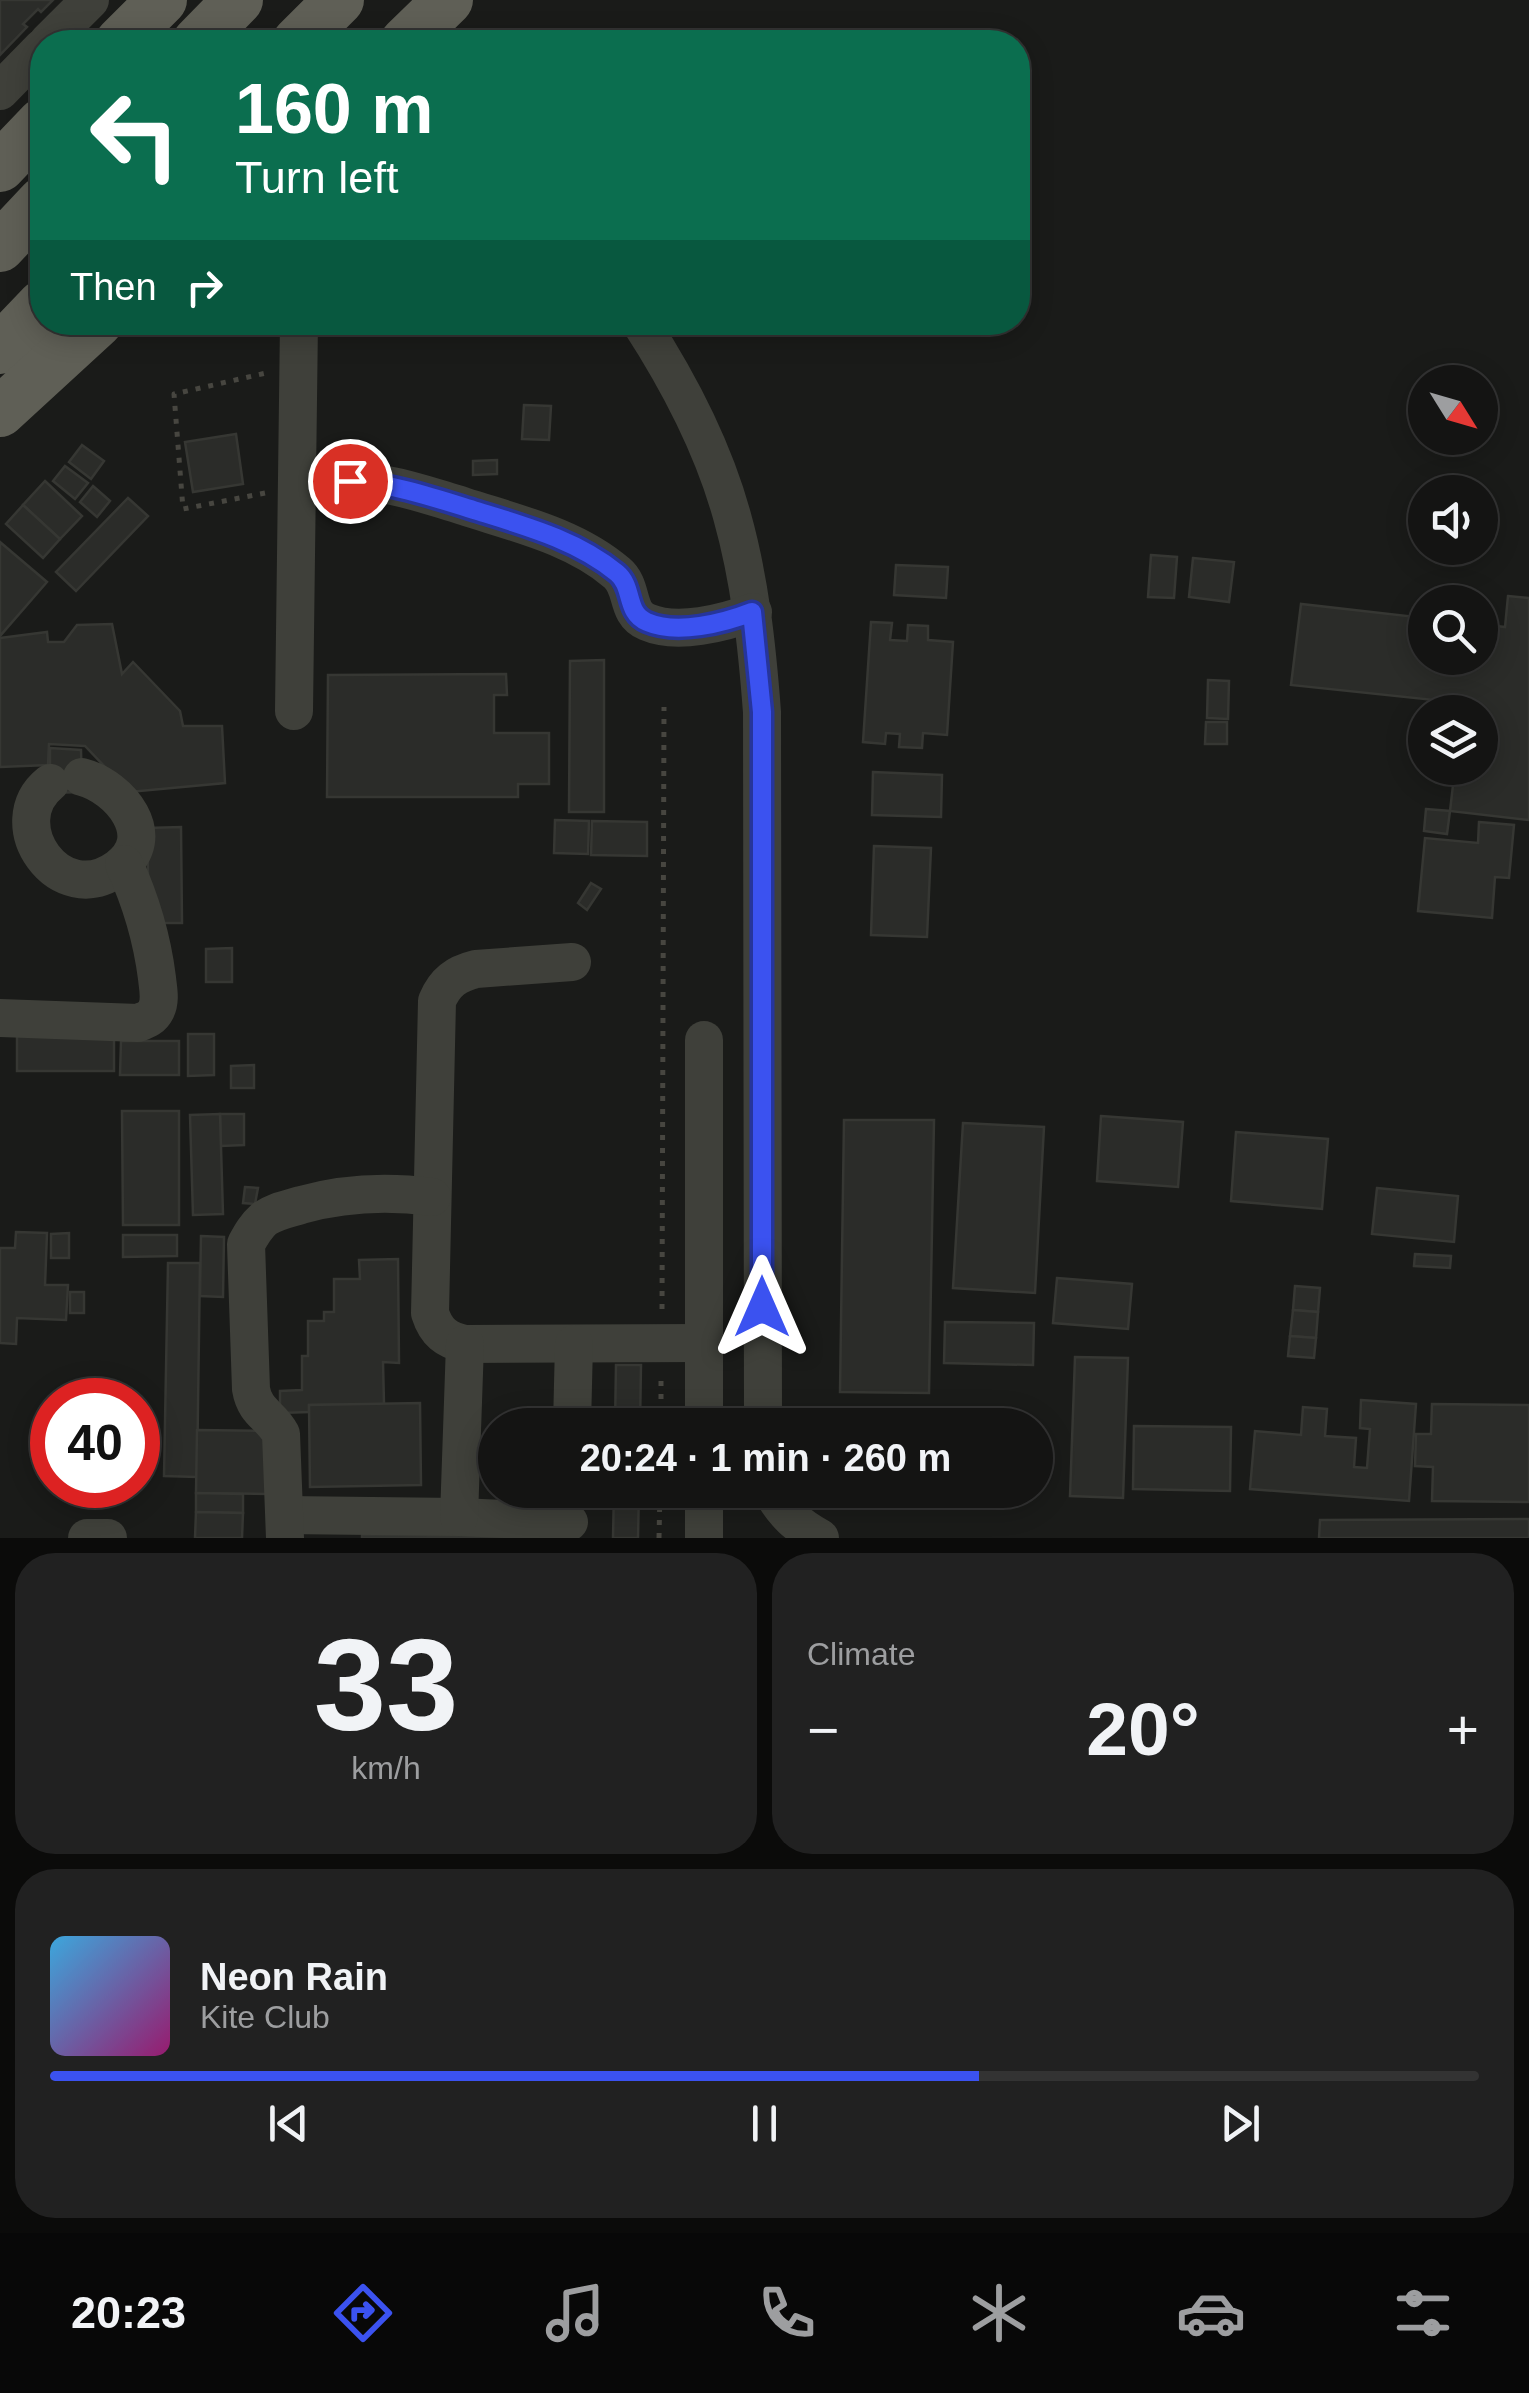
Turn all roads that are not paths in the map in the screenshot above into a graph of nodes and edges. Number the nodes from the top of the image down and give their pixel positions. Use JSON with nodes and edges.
{"nodes":[{"id":1,"x":90,"y":0,"type":"edge"},
{"id":2,"x":162,"y":0,"type":"edge"},
{"id":3,"x":238,"y":0,"type":"edge"},
{"id":4,"x":339,"y":0,"type":"edge"},
{"id":5,"x":448,"y":0,"type":"edge"},
{"id":6,"x":60,"y":30,"type":"edge"},
{"id":7,"x":132,"y":30,"type":"edge"},
{"id":8,"x":209,"y":30,"type":"edge"},
{"id":9,"x":310,"y":30,"type":"edge"},
{"id":10,"x":417,"y":30,"type":"edge"},
{"id":11,"x":30,"y":60,"type":"edge"},
{"id":12,"x":0,"y":91,"type":"edge"},
{"id":13,"x":30,"y":135,"type":"edge"},
{"id":14,"x":0,"y":166,"type":"edge"},
{"id":15,"x":30,"y":215,"type":"edge"},
{"id":16,"x":0,"y":247,"type":"edge"},
{"id":17,"x":30,"y":335,"type":"edge"},
{"id":18,"x":81,"y":335,"type":"edge"},
{"id":19,"x":299,"y":335,"type":"edge"},
{"id":20,"x":647,"y":335,"type":"edge"},
{"id":21,"x":8,"y":391,"type":"edge"},
{"id":22,"x":297,"y":487,"type":"junction"},
{"id":23,"x":752,"y":612,"type":"junction"},
{"id":24,"x":294,"y":712,"type":"dead end"},
{"id":25,"x":13,"y":846,"type":"edge"},
{"id":26,"x":124,"y":864,"type":"junction"},
{"id":27,"x":572,"y":962,"type":"dead end"},
{"id":28,"x":0,"y":1018,"type":"edge"},
{"id":29,"x":704,"y":1040,"type":"dead end"},
{"id":30,"x":432,"y":1197,"type":"junction"},
{"id":31,"x":466,"y":1344,"type":"junction"},
{"id":32,"x":574,"y":1344,"type":"junction"},
{"id":33,"x":704,"y":1344,"type":"junction"},
{"id":34,"x":572,"y":1408,"type":"edge"},
{"id":35,"x":704,"y":1408,"type":"edge"},
{"id":36,"x":763,"y":1408,"type":"edge"},
{"id":37,"x":704,"y":1508,"type":"edge"},
{"id":38,"x":783,"y":1508,"type":"edge"},
{"id":39,"x":458,"y":1517,"type":"junction"},
{"id":40,"x":569,"y":1517,"type":"edge"},
{"id":41,"x":285,"y":1527,"type":"edge"},
{"id":42,"x":88,"y":1538,"type":"edge"},
{"id":43,"x":108,"y":1538,"type":"edge"},
{"id":44,"x":704,"y":1538,"type":"edge"},
{"id":45,"x":820,"y":1538,"type":"edge"}],
"edges":[{"from":1,"to":6,"type":"street"},
{"from":2,"to":7,"type":"main road"},
{"from":3,"to":8,"type":"main road"},
{"from":4,"to":9,"type":"main road"},
{"from":5,"to":10,"type":"main road"},
{"from":11,"to":12,"type":"street"},
{"from":13,"to":14,"type":"main road"},
{"from":15,"to":16,"type":"main road"},
{"from":17,"to":21,"type":"main road"},
{"from":18,"to":21,"type":"main road"},
{"from":19,"to":22,"type":"street"},
{"from":20,"to":23,"type":"street"},
{"from":22,"to":23,"type":"street"},
{"from":22,"to":24,"type":"street"},
{"from":23,"to":36,"type":"street"},
{"from":25,"to":26,"type":"street"},
{"from":25,"to":26,"type":"street"},
{"from":26,"to":28,"type":"street"},
{"from":27,"to":30,"type":"street"},
{"from":29,"to":33,"type":"street"},
{"from":30,"to":31,"type":"street"},
{"from":30,"to":41,"type":"street"},
{"from":31,"to":32,"type":"street"},
{"from":31,"to":39,"type":"street"},
{"from":32,"to":33,"type":"street"},
{"from":32,"to":34,"type":"street"},
{"from":33,"to":35,"type":"street"},
{"from":37,"to":44,"type":"street"},
{"from":38,"to":45,"type":"street"},
{"from":39,"to":40,"type":"street"},
{"from":39,"to":41,"type":"street"},
{"from":42,"to":43,"type":"street"}]}
